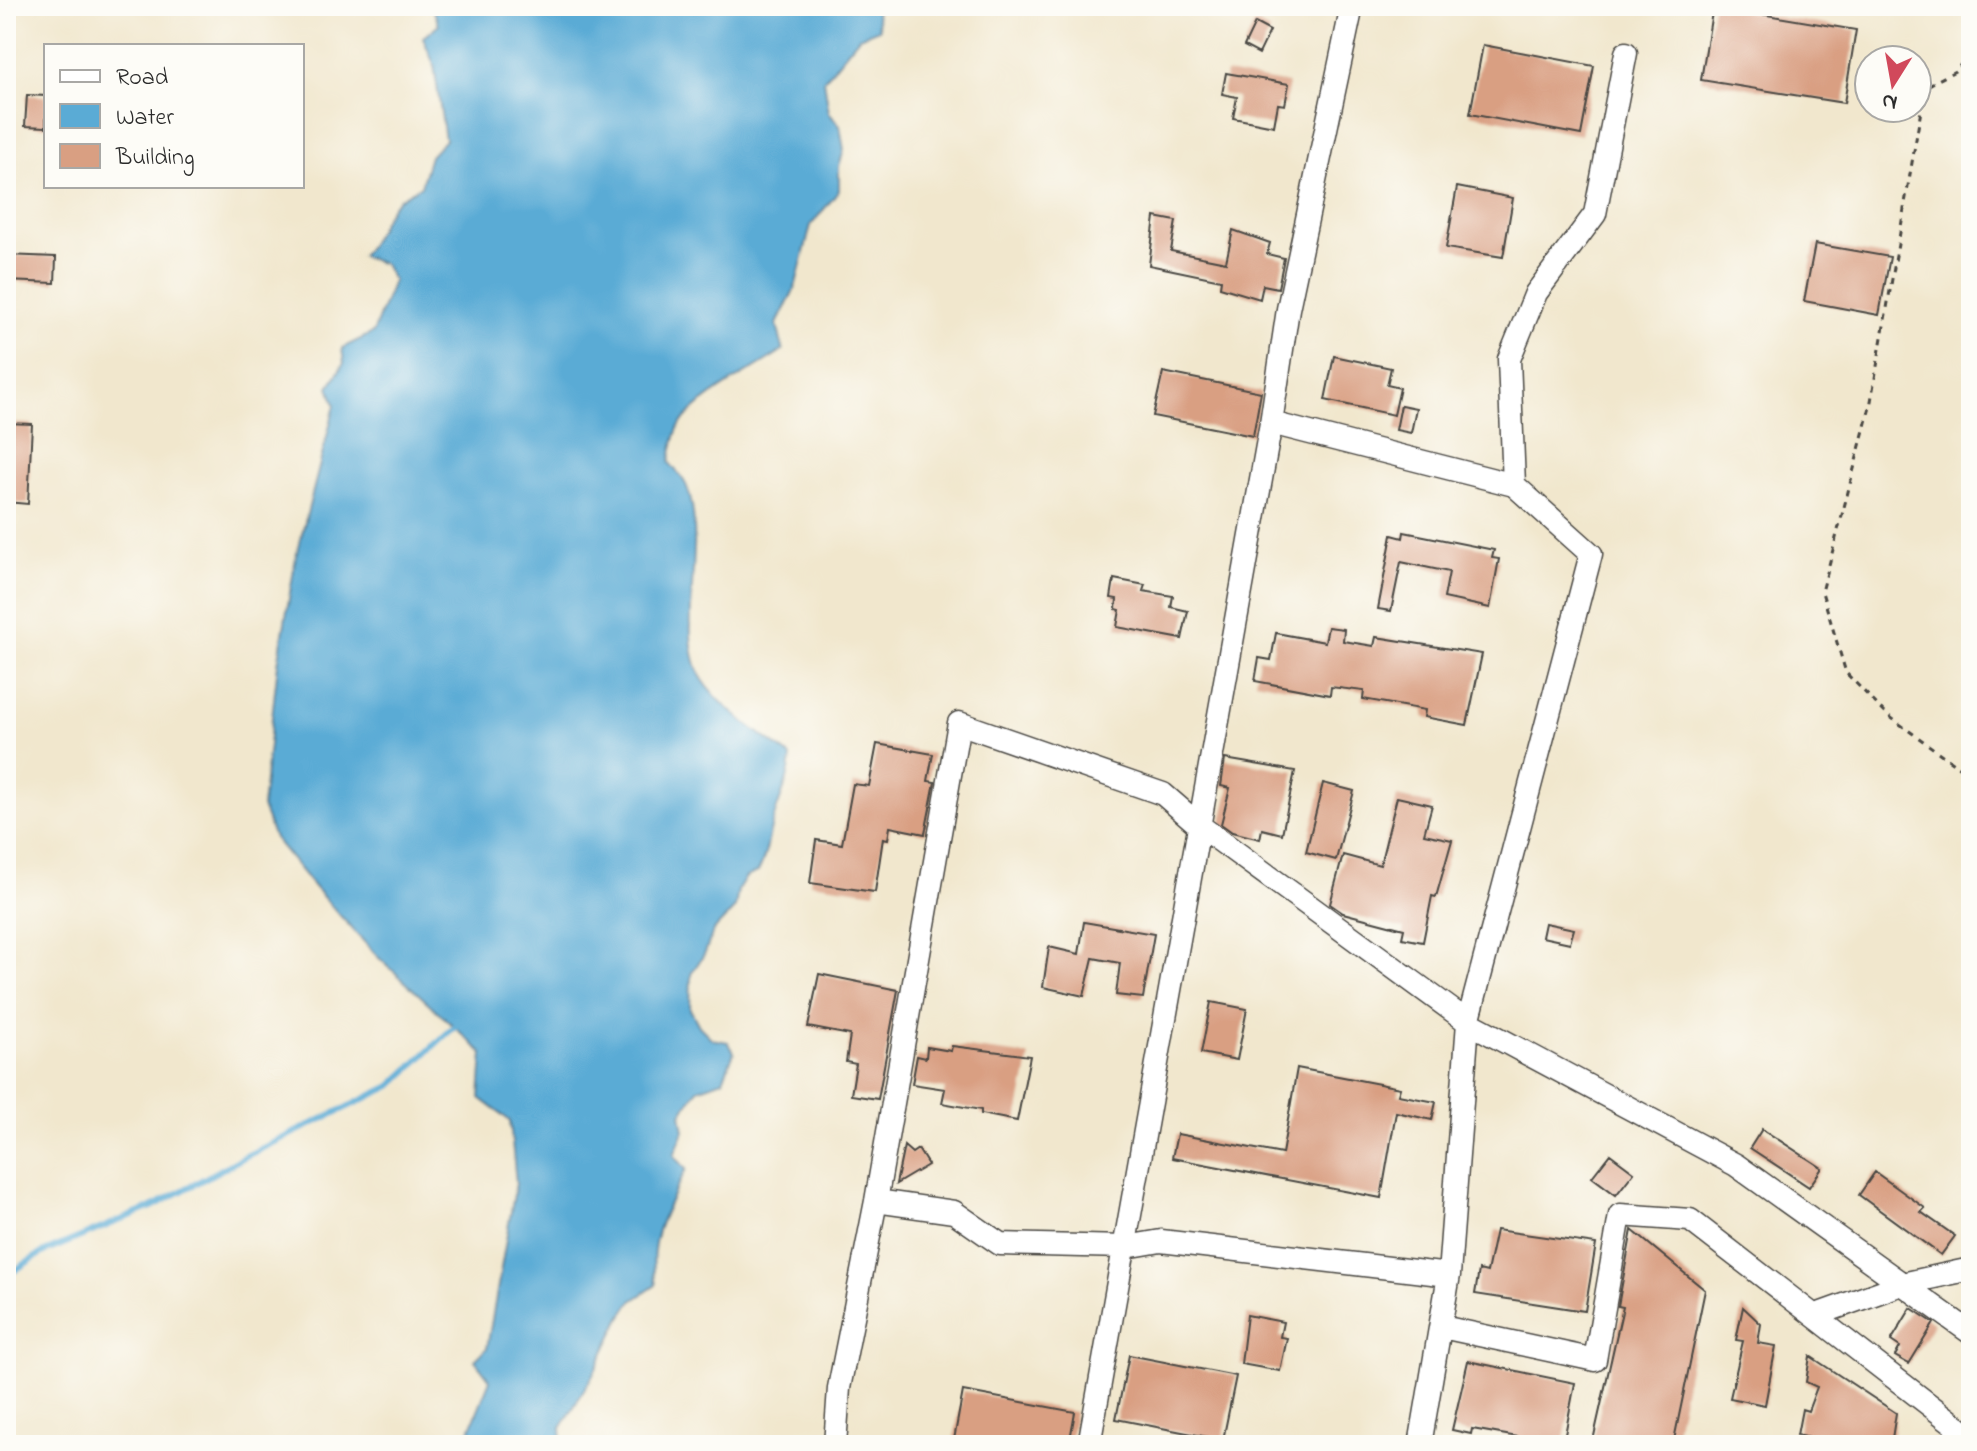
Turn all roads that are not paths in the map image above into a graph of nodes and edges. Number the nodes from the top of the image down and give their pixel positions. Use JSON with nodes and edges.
{"nodes":[{"id":1,"x":1352,"y":6,"type":"edge"},
{"id":2,"x":1626,"y":53,"type":"dead end"},
{"id":3,"x":1271,"y":423,"type":"junction"},
{"id":4,"x":1514,"y":485,"type":"junction"},
{"id":5,"x":1200,"y":826,"type":"junction"},
{"id":6,"x":1468,"y":1022,"type":"junction"},
{"id":7,"x":876,"y":1201,"type":"junction"},
{"id":8,"x":1126,"y":1247,"type":"junction"},
{"id":9,"x":1971,"y":1269,"type":"edge"},
{"id":10,"x":1449,"y":1275,"type":"junction"},
{"id":11,"x":1902,"y":1284,"type":"junction"},
{"id":12,"x":1816,"y":1315,"type":"junction"},
{"id":13,"x":1442,"y":1327,"type":"junction"},
{"id":14,"x":1971,"y":1333,"type":"edge"},
{"id":15,"x":1971,"y":1437,"type":"edge"},
{"id":16,"x":835,"y":1445,"type":"edge"},
{"id":17,"x":1089,"y":1445,"type":"edge"},
{"id":18,"x":1420,"y":1445,"type":"edge"}],
"edges":[{"from":1,"to":3,"type":"street"},
{"from":2,"to":4,"type":"street"},
{"from":3,"to":4,"type":"street"},
{"from":3,"to":5,"type":"street"},
{"from":4,"to":6,"type":"street"},
{"from":5,"to":6,"type":"street"},
{"from":5,"to":7,"type":"street"},
{"from":5,"to":8,"type":"street"},
{"from":6,"to":10,"type":"street"},
{"from":6,"to":11,"type":"street"},
{"from":7,"to":8,"type":"street"},
{"from":7,"to":16,"type":"street"},
{"from":8,"to":10,"type":"street"},
{"from":8,"to":17,"type":"street"},
{"from":9,"to":11,"type":"street"},
{"from":10,"to":13,"type":"street"},
{"from":11,"to":12,"type":"street"},
{"from":11,"to":14,"type":"street"},
{"from":12,"to":13,"type":"street"},
{"from":12,"to":15,"type":"street"},
{"from":13,"to":18,"type":"street"}]}
